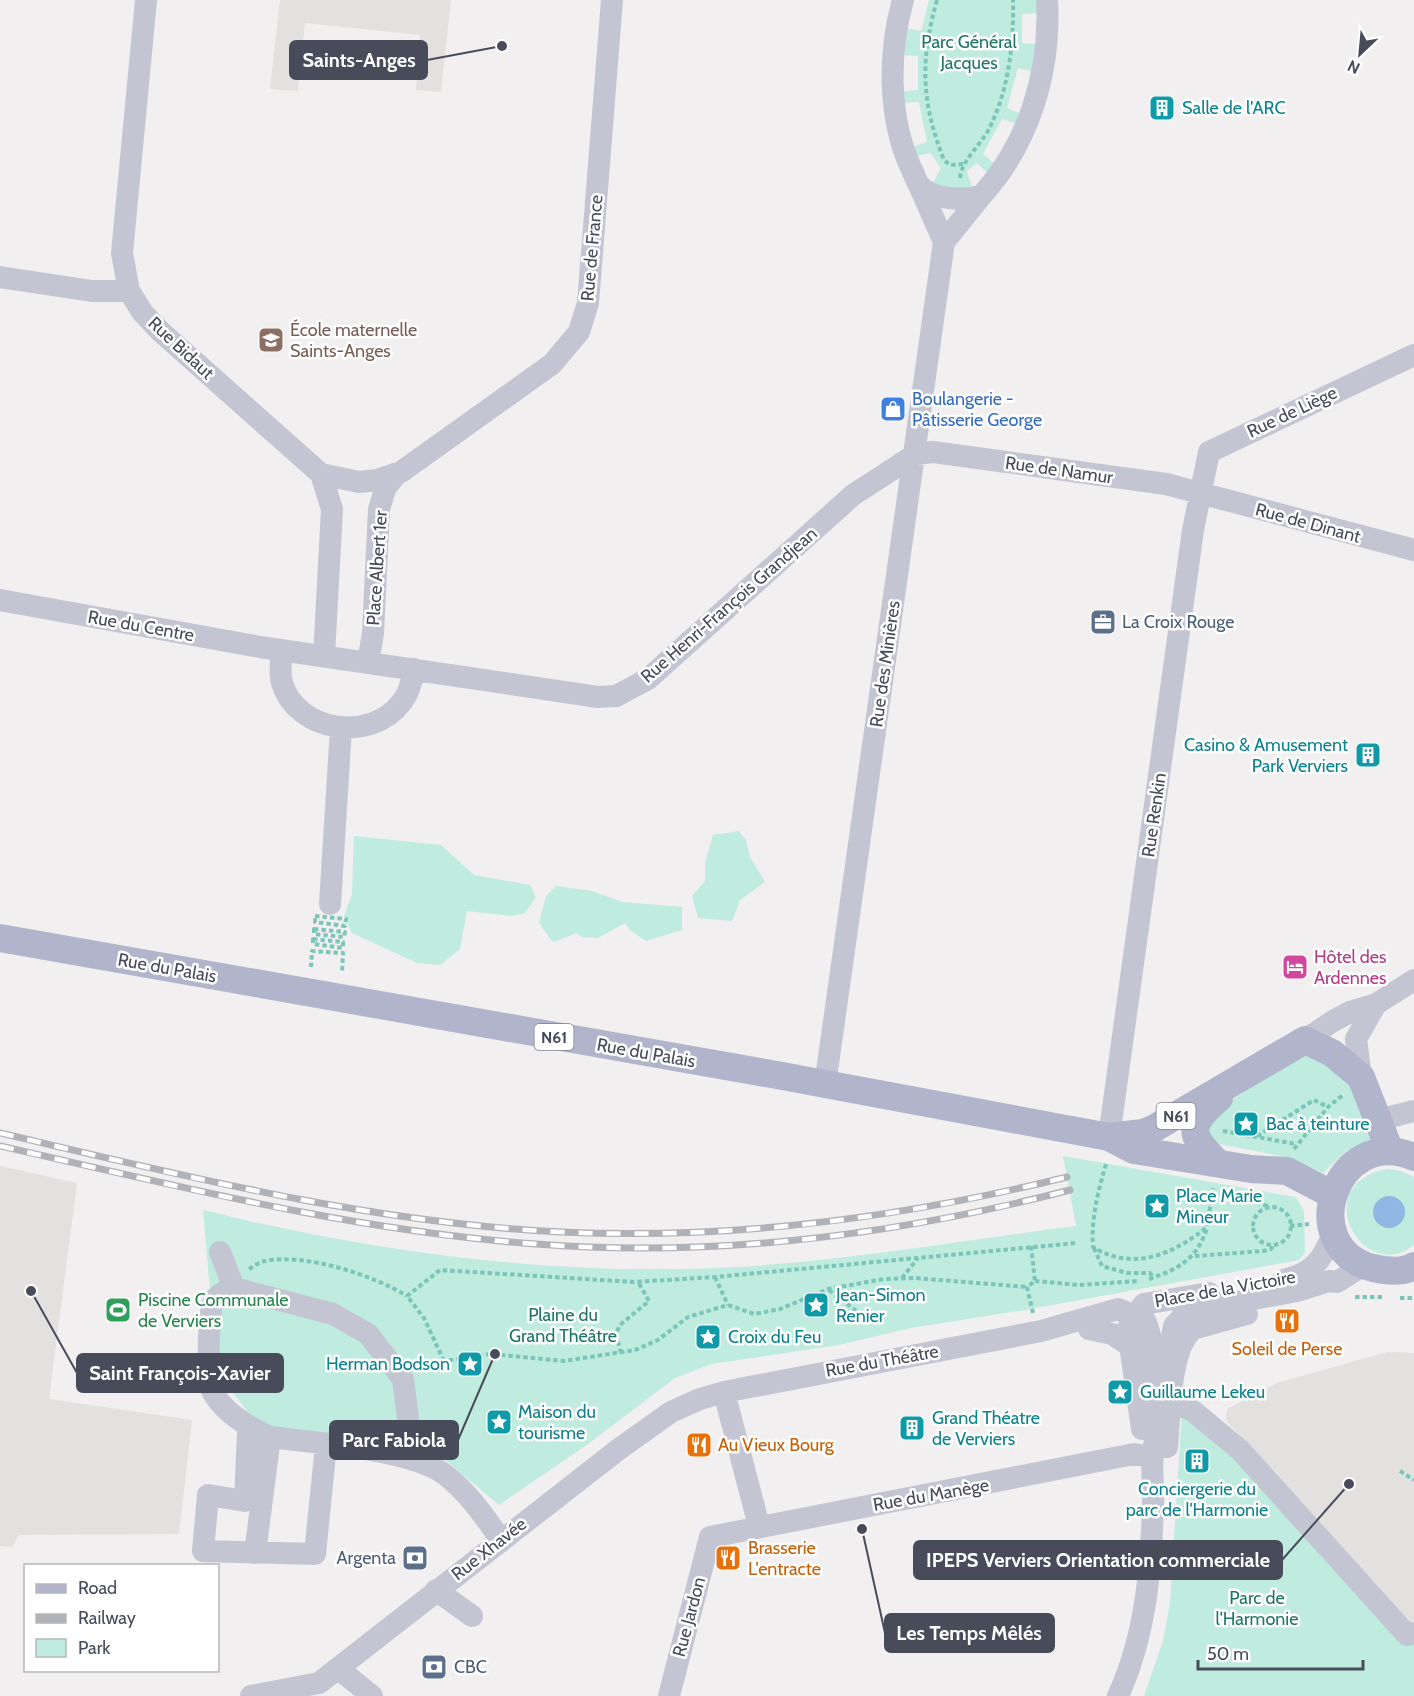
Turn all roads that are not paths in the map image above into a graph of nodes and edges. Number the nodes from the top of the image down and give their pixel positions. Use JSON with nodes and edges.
{"nodes":[{"id":1,"x":146,"y":0,"type":"edge"},
{"id":2,"x":612,"y":0,"type":"edge"},
{"id":3,"x":903,"y":0,"type":"edge"},
{"id":4,"x":1047,"y":0,"type":"edge"},
{"id":5,"x":919,"y":185,"type":"junction"},
{"id":6,"x":981,"y":196,"type":"junction"},
{"id":7,"x":944,"y":242,"type":"junction"},
{"id":8,"x":0,"y":277,"type":"edge"},
{"id":9,"x":129,"y":291,"type":"junction"},
{"id":10,"x":1414,"y":355,"type":"edge"},
{"id":11,"x":916,"y":453,"type":"junction"},
{"id":12,"x":321,"y":474,"type":"junction"},
{"id":13,"x":394,"y":476,"type":"junction"},
{"id":14,"x":1201,"y":494,"type":"junction"},
{"id":15,"x":1414,"y":550,"type":"edge"},
{"id":16,"x":0,"y":600,"type":"edge"},
{"id":17,"x":282,"y":650,"type":"junction"},
{"id":18,"x":324,"y":656,"type":"junction"},
{"id":19,"x":368,"y":663,"type":"junction"},
{"id":20,"x":414,"y":669,"type":"junction"},
{"id":21,"x":341,"y":728,"type":"junction"},
{"id":22,"x":330,"y":904,"type":"dead end"},
{"id":23,"x":0,"y":939,"type":"edge"},
{"id":24,"x":1414,"y":980,"type":"edge"},
{"id":25,"x":1376,"y":1004,"type":"junction"},
{"id":26,"x":1305,"y":1040,"type":"junction"},
{"id":27,"x":1239,"y":1081,"type":"junction"},
{"id":28,"x":825,"y":1085,"type":"junction"},
{"id":29,"x":1353,"y":1085,"type":"junction"},
{"id":30,"x":1414,"y":1111,"type":"edge"},
{"id":31,"x":1378,"y":1120,"type":"junction"},
{"id":32,"x":1108,"y":1149,"type":"junction"},
{"id":33,"x":1402,"y":1154,"type":"edge"},
{"id":34,"x":1216,"y":1173,"type":"junction"},
{"id":35,"x":1333,"y":1195,"type":"junction"},
{"id":36,"x":1333,"y":1233,"type":"junction"},
{"id":37,"x":220,"y":1252,"type":"dead end"},
{"id":38,"x":1364,"y":1265,"type":"junction"},
{"id":39,"x":1412,"y":1269,"type":"edge"},
{"id":40,"x":234,"y":1288,"type":"junction"},
{"id":41,"x":1340,"y":1289,"type":"junction"},
{"id":42,"x":1136,"y":1318,"type":"junction"},
{"id":43,"x":1179,"y":1318,"type":"junction"},
{"id":44,"x":1037,"y":1322,"type":"junction"},
{"id":45,"x":1089,"y":1329,"type":"junction"},
{"id":46,"x":1129,"y":1345,"type":"junction"},
{"id":47,"x":724,"y":1392,"type":"junction"},
{"id":48,"x":1172,"y":1401,"type":"junction"},
{"id":49,"x":263,"y":1433,"type":"junction"},
{"id":50,"x":326,"y":1445,"type":"junction"},
{"id":51,"x":1154,"y":1446,"type":"junction"},
{"id":52,"x":413,"y":1458,"type":"junction"},
{"id":53,"x":759,"y":1526,"type":"junction"},
{"id":54,"x":1151,"y":1533,"type":"junction"},
{"id":55,"x":710,"y":1537,"type":"joint"},
{"id":56,"x":501,"y":1540,"type":"junction"},
{"id":57,"x":255,"y":1553,"type":"junction"},
{"id":58,"x":436,"y":1590,"type":"junction"},
{"id":59,"x":472,"y":1616,"type":"dead end"},
{"id":60,"x":1414,"y":1633,"type":"edge"},
{"id":61,"x":339,"y":1669,"type":"junction"},
{"id":62,"x":251,"y":1696,"type":"edge"},
{"id":63,"x":372,"y":1696,"type":"edge"},
{"id":64,"x":669,"y":1696,"type":"edge"},
{"id":65,"x":1118,"y":1696,"type":"edge"}],
"edges":[{"from":1,"to":9,"type":"street","name":"Rue Bidaut"},
{"from":2,"to":13,"type":"street","name":"Rue de France"},
{"from":3,"to":5,"type":"street"},
{"from":4,"to":6,"type":"street"},
{"from":5,"to":6,"type":"street"},
{"from":5,"to":7,"type":"street"},
{"from":6,"to":7,"type":"street"},
{"from":7,"to":11,"type":"street","name":"Rue des Minières"},
{"from":8,"to":9,"type":"street"},
{"from":9,"to":12,"type":"street","name":"Rue Bidaut"},
{"from":10,"to":14,"type":"street","name":"Rue de Liège"},
{"from":11,"to":14,"type":"street","name":"Rue de Namur"},
{"from":11,"to":20,"type":"street","name":"Rue Henri-François Grandjean"},
{"from":11,"to":28,"type":"street","name":"Rue des Minières"},
{"from":12,"to":13,"type":"street","name":"Rue Bidaut"},
{"from":12,"to":18,"type":"street"},
{"from":13,"to":19,"type":"street","name":"Place Albert 1er"},
{"from":14,"to":15,"type":"street","name":"Rue de Dinant"},
{"from":14,"to":32,"type":"street","name":"Rue Renkin"},
{"from":16,"to":17,"type":"street","name":"Rue du Centre"},
{"from":17,"to":18,"type":"street"},
{"from":17,"to":21,"type":"street"},
{"from":18,"to":19,"type":"street"},
{"from":19,"to":20,"type":"street"},
{"from":20,"to":21,"type":"street"},
{"from":21,"to":22,"type":"street"},
{"from":23,"to":28,"type":"main road","name":"Rue du Palais","number":"N61"},
{"from":24,"to":25,"type":"street"},
{"from":25,"to":26,"type":"street"},
{"from":25,"to":29,"type":"street","name":"Place de la Victoire"},
{"from":26,"to":27,"type":"main road","number":"N61"},
{"from":26,"to":29,"type":"main road","name":"Place de la Victoire"},
{"from":27,"to":32,"type":"main road","number":"N61"},
{"from":27,"to":34,"type":"main road","number":"N61"},
{"from":28,"to":32,"type":"main road","name":"Rue du Palais","number":"N61"},
{"from":29,"to":31,"type":"main road","name":"Place de la Victoire"},
{"from":30,"to":31,"type":"street"},
{"from":31,"to":33,"type":"main road","name":"Place de la Victoire"},
{"from":32,"to":34,"type":"main road","name":"Rue du Palais","number":"N61"},
{"from":33,"to":35,"type":"main road","name":"Place de la Victoire"},
{"from":34,"to":35,"type":"main road","number":"N61"},
{"from":35,"to":36,"type":"main road","name":"Place de la Victoire"},
{"from":36,"to":38,"type":"main road"},
{"from":36,"to":42,"type":"street","name":"Place de la Victoire"},
{"from":37,"to":40,"type":"street"},
{"from":38,"to":39,"type":"main road"},
{"from":38,"to":41,"type":"street","name":"Place de la Victoire"},
{"from":40,"to":49,"type":"street"},
{"from":40,"to":52,"type":"street"},
{"from":41,"to":43,"type":"street","name":"Place de la Victoire"},
{"from":41,"to":48,"type":"street"},
{"from":42,"to":43,"type":"street"},
{"from":42,"to":44,"type":"street"},
{"from":42,"to":45,"type":"street"},
{"from":42,"to":46,"type":"street"},
{"from":42,"to":51,"type":"street"},
{"from":43,"to":51,"type":"street"},
{"from":44,"to":45,"type":"street"},
{"from":44,"to":47,"type":"street","name":"Rue du Théâtre"},
{"from":45,"to":46,"type":"street"},
{"from":46,"to":51,"type":"street"},
{"from":47,"to":53,"type":"street"},
{"from":47,"to":56,"type":"street","name":"Rue Xhavée"},
{"from":48,"to":54,"type":"street"},
{"from":48,"to":60,"type":"street"},
{"from":49,"to":50,"type":"street"},
{"from":49,"to":57,"type":"street"},
{"from":49,"to":57,"type":"street"},
{"from":50,"to":52,"type":"street"},
{"from":50,"to":57,"type":"street"},
{"from":51,"to":53,"type":"street","name":"Rue du Manège"},
{"from":51,"to":54,"type":"street"},
{"from":52,"to":56,"type":"street"},
{"from":53,"to":55,"type":"street","name":"Rue du Manège"},
{"from":54,"to":65,"type":"street"},
{"from":55,"to":64,"type":"street","name":"Rue Jardon"},
{"from":56,"to":58,"type":"street","name":"Rue Xhavée"},
{"from":58,"to":59,"type":"street"},
{"from":58,"to":61,"type":"street","name":"Rue Xhavée"},
{"from":61,"to":62,"type":"street","name":"Rue Xhavée"},
{"from":61,"to":63,"type":"street"}]}
